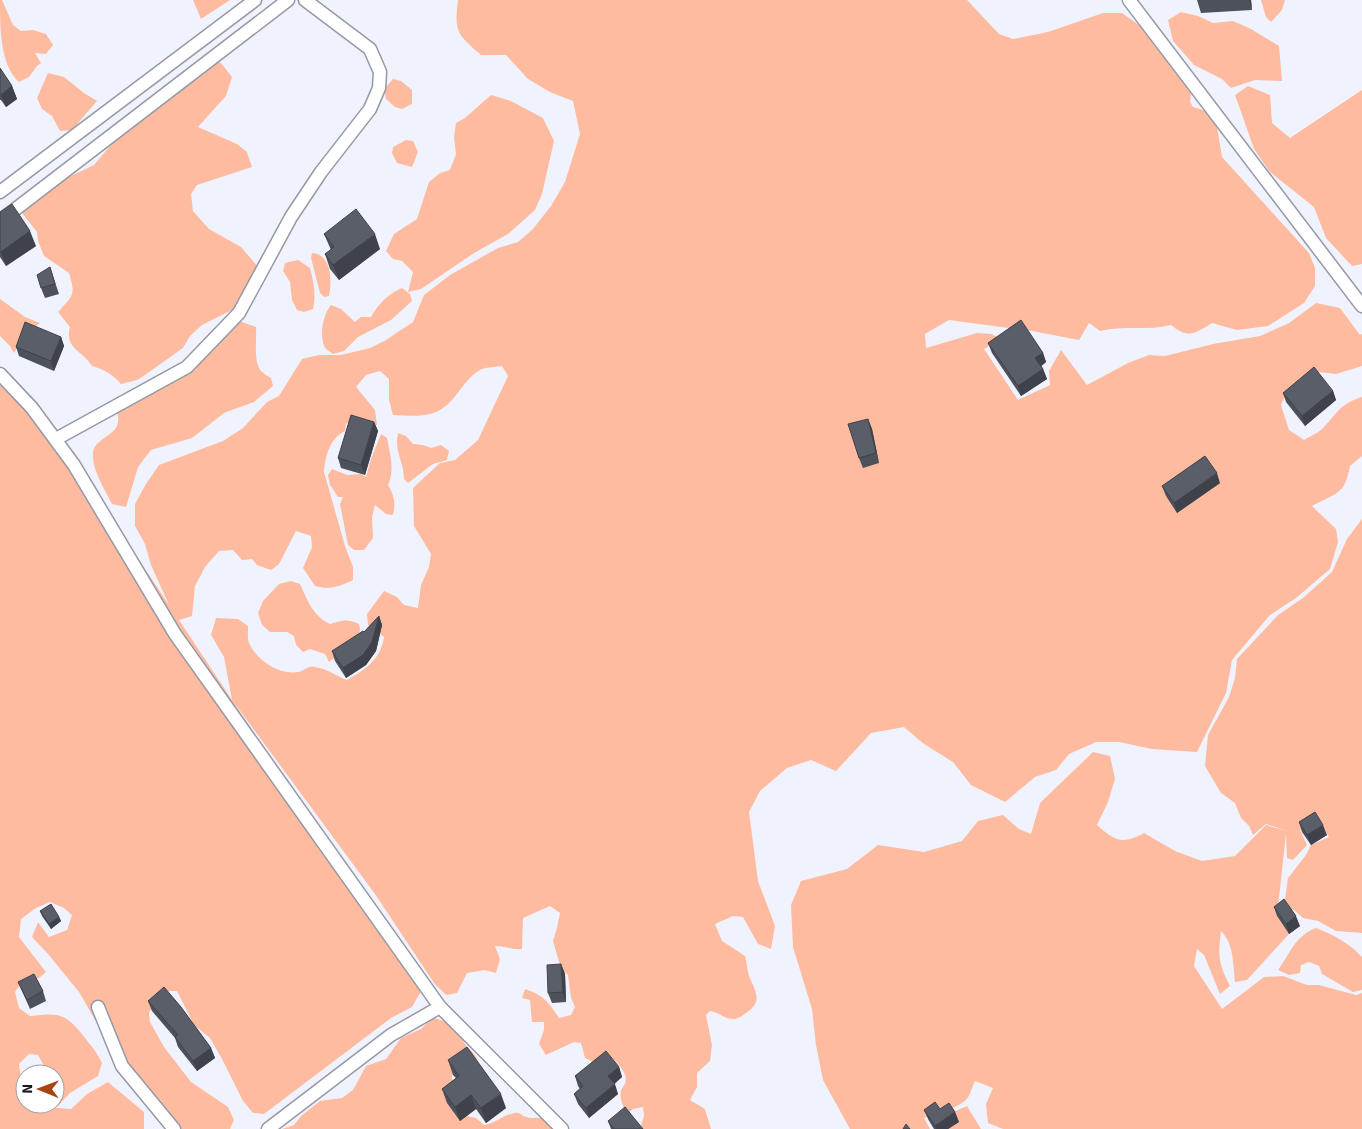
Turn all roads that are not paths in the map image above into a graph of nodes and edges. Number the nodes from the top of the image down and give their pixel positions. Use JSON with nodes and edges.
{"nodes":[{"id":1,"x":255,"y":0,"type":"edge"},
{"id":2,"x":288,"y":0,"type":"edge"},
{"id":3,"x":305,"y":0,"type":"edge"},
{"id":4,"x":1129,"y":0,"type":"edge"},
{"id":5,"x":0,"y":192,"type":"edge"},
{"id":6,"x":0,"y":221,"type":"edge"},
{"id":7,"x":1362,"y":306,"type":"edge"},
{"id":8,"x":0,"y":374,"type":"edge"},
{"id":9,"x":56,"y":440,"type":"junction"},
{"id":10,"x":98,"y":1007,"type":"dead end"},
{"id":11,"x":440,"y":1007,"type":"junction"},
{"id":12,"x":174,"y":1129,"type":"edge"},
{"id":13,"x":268,"y":1129,"type":"edge"},
{"id":14,"x":562,"y":1129,"type":"edge"}],
"edges":[{"from":1,"to":5,"type":"street"},
{"from":2,"to":6,"type":"street"},
{"from":3,"to":9,"type":"street"},
{"from":4,"to":7,"type":"street"},
{"from":8,"to":9,"type":"street"},
{"from":9,"to":11,"type":"street"},
{"from":10,"to":12,"type":"street"},
{"from":11,"to":13,"type":"street"},
{"from":11,"to":14,"type":"street"}]}
